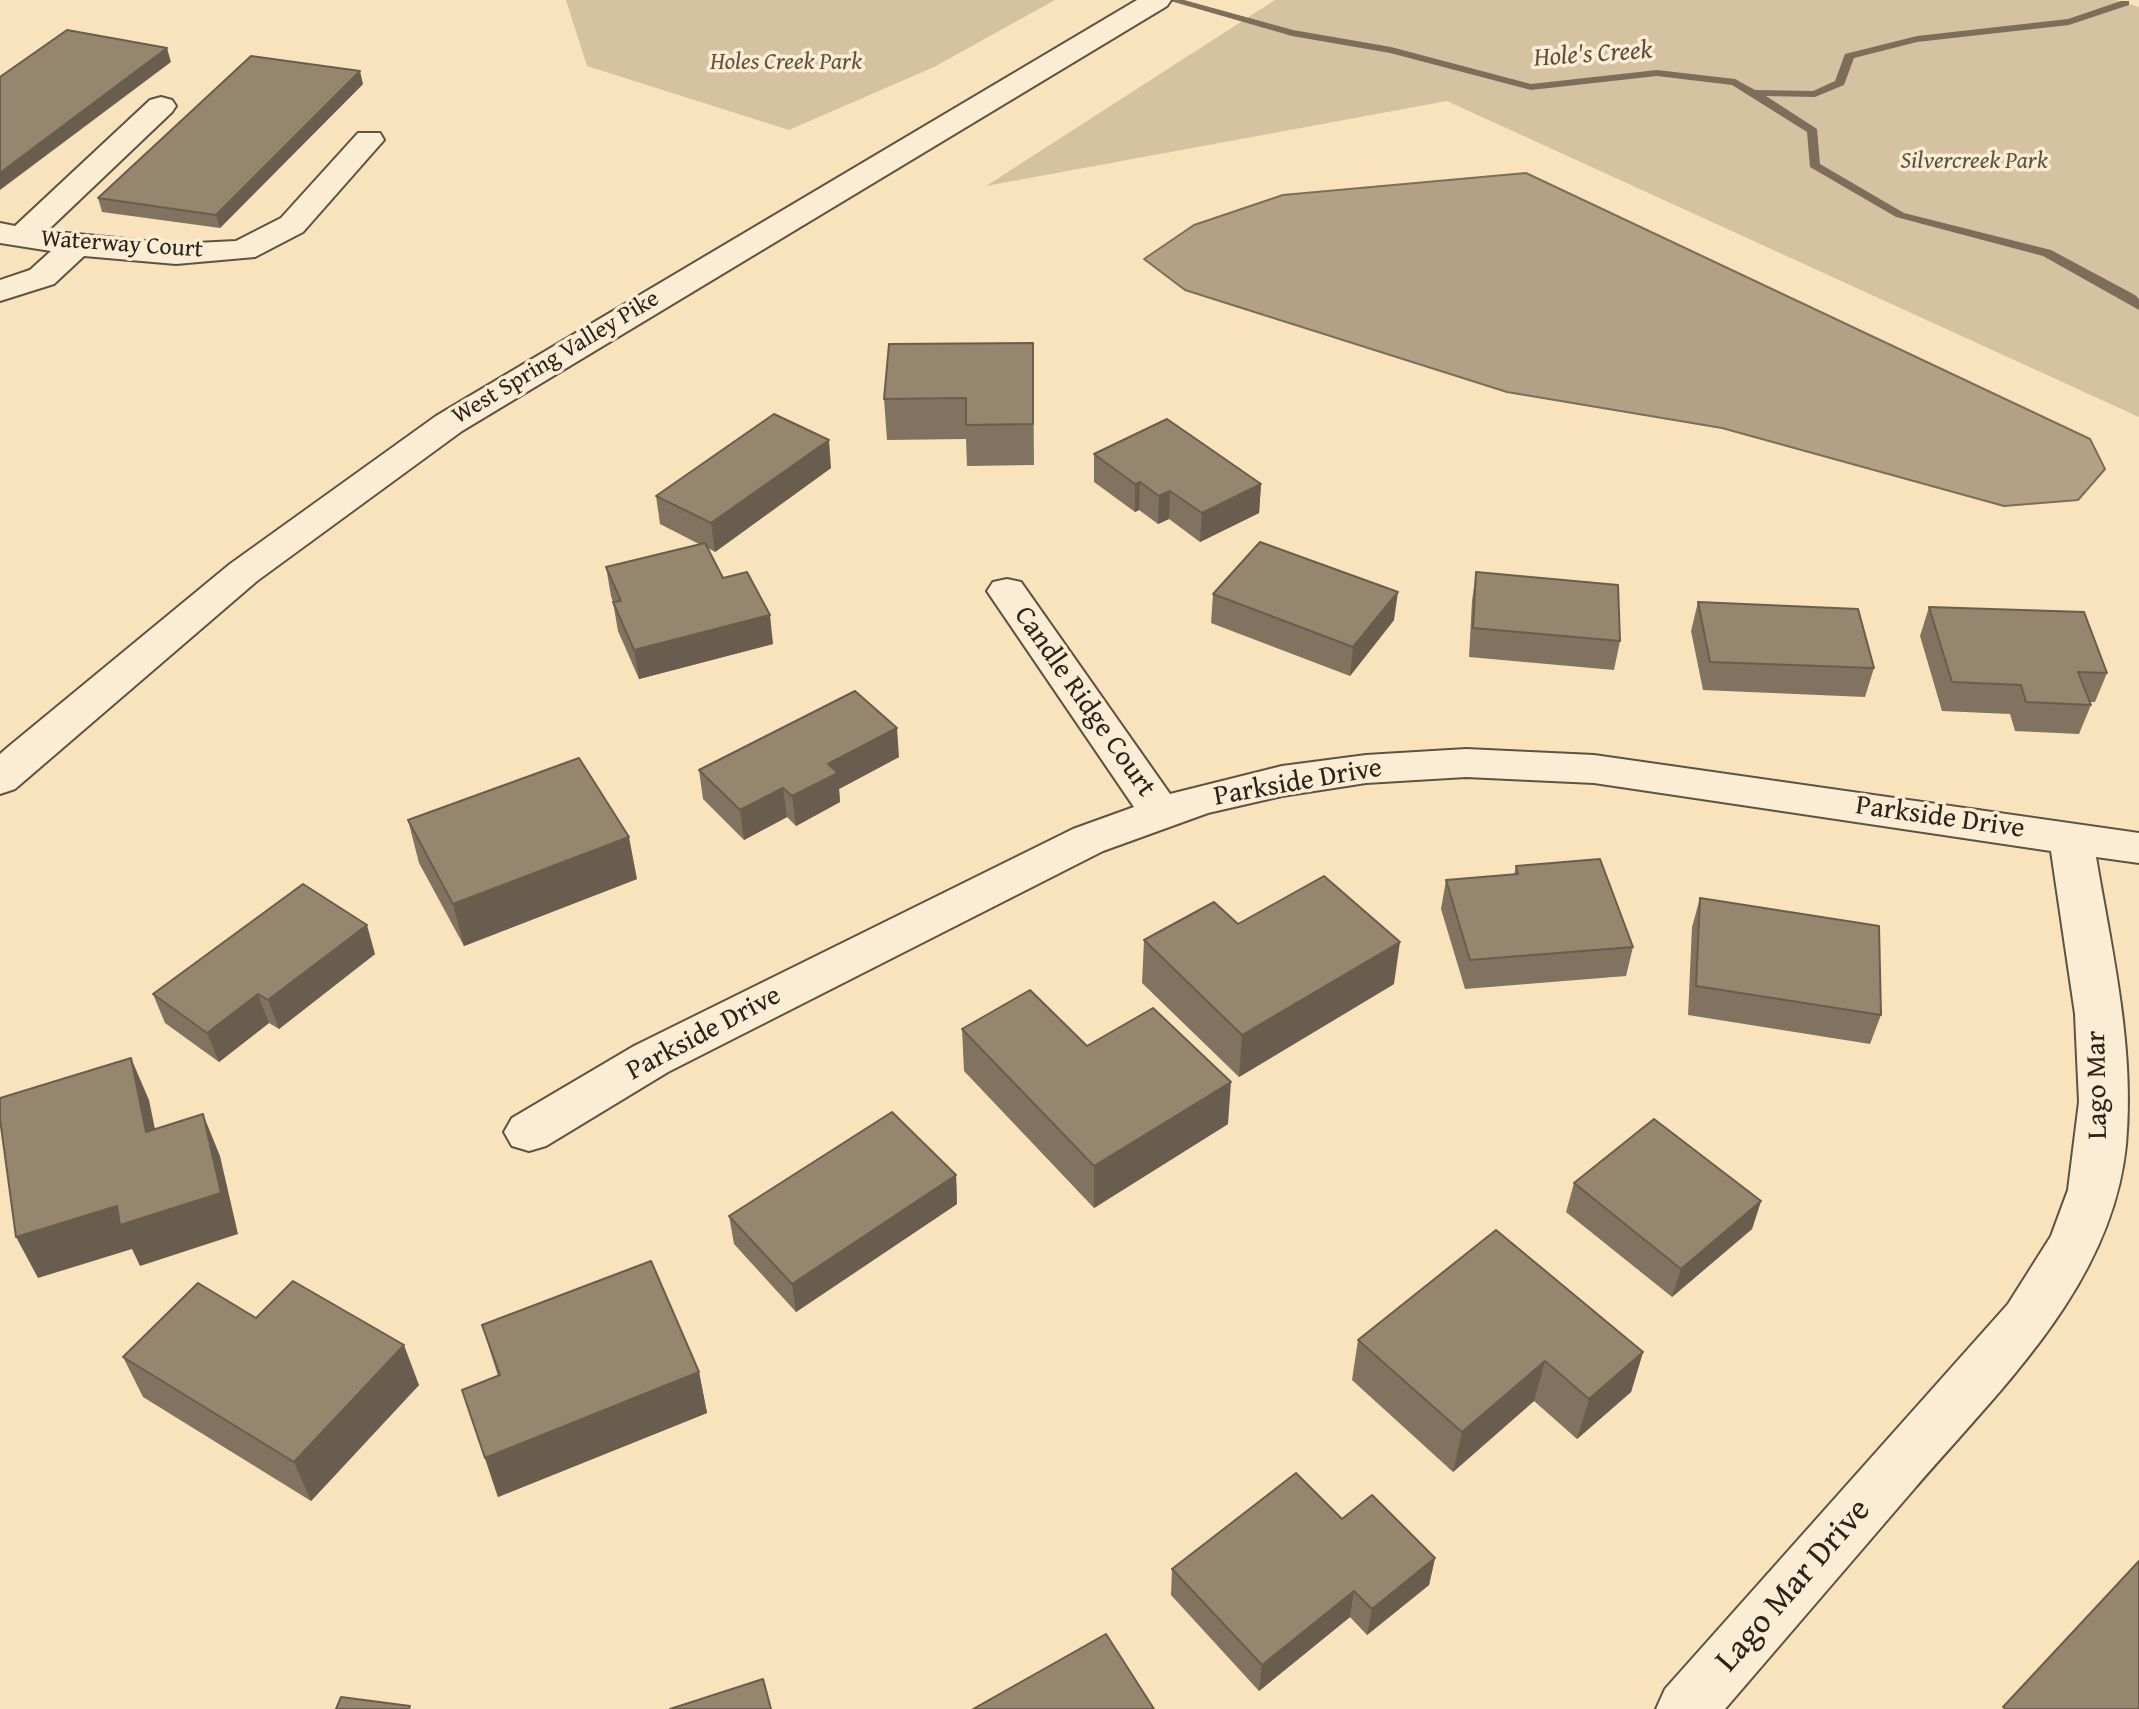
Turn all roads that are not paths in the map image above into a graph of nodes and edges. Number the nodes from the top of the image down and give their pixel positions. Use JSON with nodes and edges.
{"nodes":[{"id":1,"x":1157,"y":0,"type":"edge"},
{"id":2,"x":161,"y":106,"type":"dead end"},
{"id":3,"x":369,"y":140,"type":"dead end"},
{"id":4,"x":11,"y":235,"type":"edge"},
{"id":5,"x":76,"y":246,"type":"junction"},
{"id":6,"x":0,"y":291,"type":"edge"},
{"id":7,"x":1007,"y":591,"type":"dead end"},
{"id":8,"x":0,"y":779,"type":"edge"},
{"id":9,"x":1160,"y":812,"type":"junction"},
{"id":10,"x":2071,"y":837,"type":"junction"},
{"id":11,"x":2139,"y":848,"type":"edge"},
{"id":12,"x":529,"y":1132,"type":"dead end"},
{"id":13,"x":1901,"y":1463,"type":"joint"},
{"id":14,"x":1686,"y":1709,"type":"edge"}],
"edges":[{"from":1,"to":8,"type":"street","name":"West Spring Valley Pike"},
{"from":2,"to":4,"type":"street"},
{"from":3,"to":5,"type":"street","name":"Waterway Court"},
{"from":4,"to":5,"type":"street","name":"Waterway Court"},
{"from":5,"to":6,"type":"street"},
{"from":7,"to":9,"type":"street","name":"Candle Ridge Court"},
{"from":9,"to":10,"type":"street","name":"Parkside Drive"},
{"from":9,"to":12,"type":"street","name":"Parkside Drive"},
{"from":10,"to":11,"type":"street","name":"Parkside Drive"},
{"from":10,"to":13,"type":"street","name":"Lago Mar"},
{"from":13,"to":14,"type":"street","name":"Lago Mar Drive"}]}
